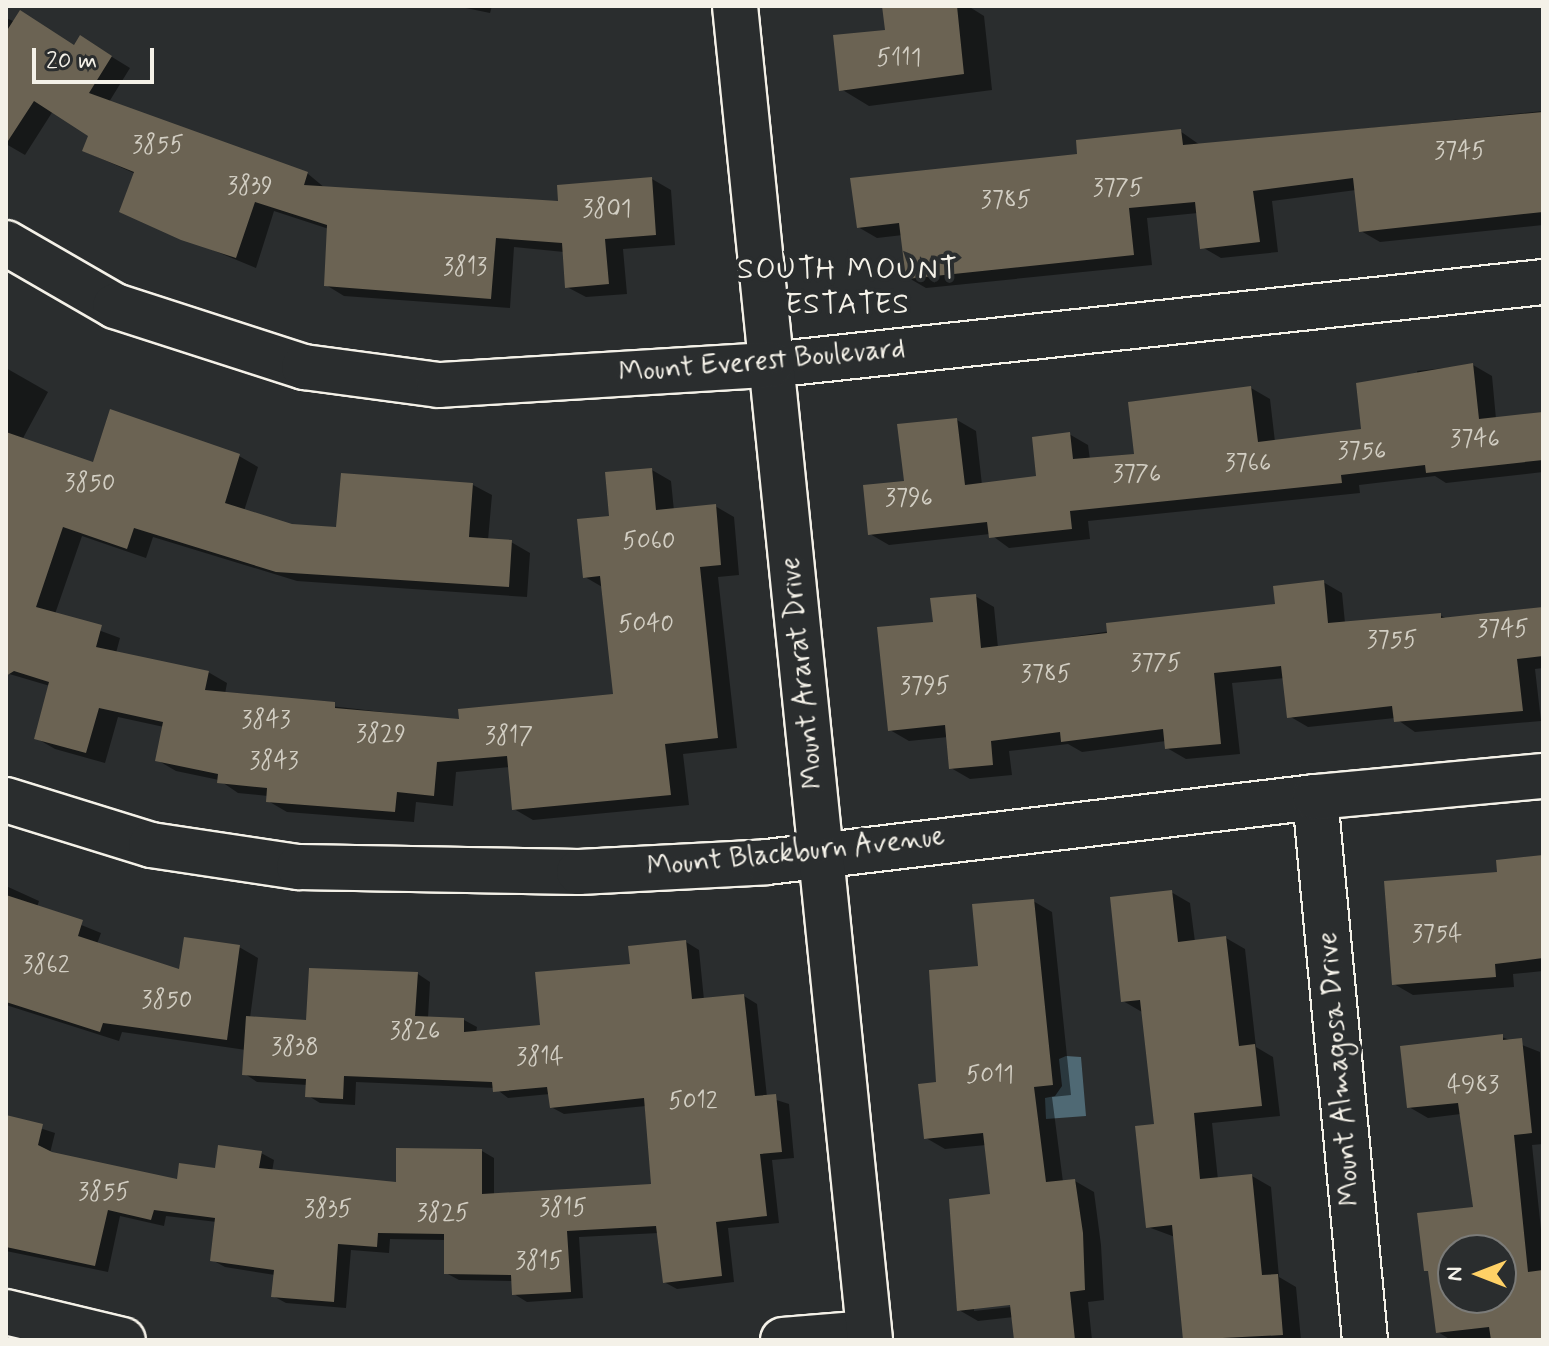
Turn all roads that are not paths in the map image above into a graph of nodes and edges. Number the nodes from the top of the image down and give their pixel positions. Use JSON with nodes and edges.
{"nodes":[{"id":1,"x":735,"y":6,"type":"edge"},
{"id":2,"x":6,"y":243,"type":"edge"},
{"id":3,"x":1543,"y":282,"type":"edge"},
{"id":4,"x":770,"y":365,"type":"junction"},
{"id":5,"x":1543,"y":776,"type":"edge"},
{"id":6,"x":1315,"y":797,"type":"junction"},
{"id":7,"x":6,"y":800,"type":"edge"},
{"id":8,"x":823,"y":856,"type":"junction"},
{"id":9,"x":6,"y":1312,"type":"edge"},
{"id":10,"x":870,"y":1336,"type":"edge"},
{"id":11,"x":123,"y":1340,"type":"edge"},
{"id":12,"x":783,"y":1340,"type":"edge"},
{"id":13,"x":1365,"y":1340,"type":"edge"}],
"edges":[{"from":1,"to":4,"type":"street","name":"Mount Ararat Drive"},
{"from":2,"to":4,"type":"street","name":"Mount Everest Boulevard"},
{"from":3,"to":4,"type":"street","name":"Mount Everest Boulevard"},
{"from":4,"to":8,"type":"street","name":"Mount Ararat Drive"},
{"from":5,"to":6,"type":"street","name":"Mount Blackburn Avenue"},
{"from":6,"to":8,"type":"street","name":"Mount Blackburn Avenue"},
{"from":6,"to":13,"type":"street","name":"Mount Almagosa Drive"},
{"from":7,"to":8,"type":"street","name":"Mount Blackburn Avenue"},
{"from":8,"to":10,"type":"street","name":"Mount Ararat Drive"},
{"from":9,"to":11,"type":"street"},
{"from":10,"to":12,"type":"street"}]}
